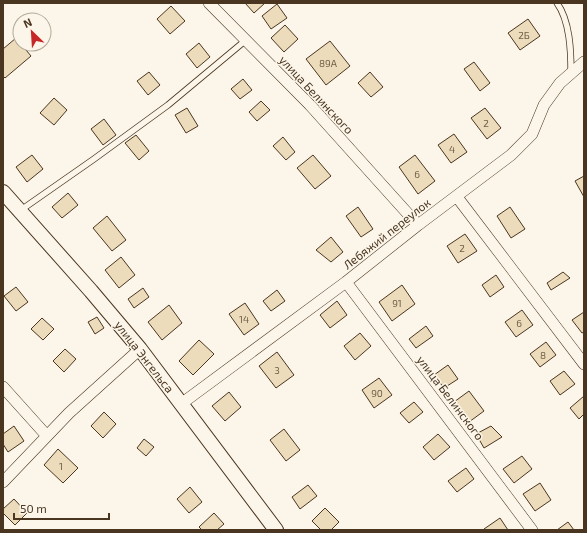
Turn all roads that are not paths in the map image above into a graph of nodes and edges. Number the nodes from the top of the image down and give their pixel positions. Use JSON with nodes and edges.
{"nodes":[{"id":1,"x":209,"y":3,"type":"edge"},
{"id":2,"x":557,"y":3,"type":"edge"},
{"id":3,"x":246,"y":40,"type":"junction"},
{"id":4,"x":584,"y":62,"type":"edge"},
{"id":5,"x":571,"y":73,"type":"junction"},
{"id":6,"x":3,"y":192,"type":"edge"},
{"id":7,"x":457,"y":197,"type":"junction"},
{"id":8,"x":20,"y":210,"type":"junction"},
{"id":9,"x":418,"y":225,"type":"junction"},
{"id":10,"x":346,"y":282,"type":"junction"},
{"id":11,"x":140,"y":349,"type":"junction"},
{"id":12,"x":584,"y":364,"type":"edge"},
{"id":13,"x":3,"y":387,"type":"edge"},
{"id":14,"x":182,"y":404,"type":"junction"},
{"id":15,"x":47,"y":436,"type":"junction"},
{"id":16,"x":3,"y":482,"type":"edge"},
{"id":17,"x":276,"y":530,"type":"edge"},
{"id":18,"x":532,"y":530,"type":"edge"}],
"edges":[{"from":1,"to":3,"type":"street","name":"улица Белинского"},
{"from":2,"to":5,"type":"lane"},
{"from":3,"to":8,"type":"lane"},
{"from":3,"to":9,"type":"street","name":"улица Белинского"},
{"from":4,"to":5,"type":"street","name":"Лебяжий переулок"},
{"from":5,"to":7,"type":"street","name":"Лебяжий переулок"},
{"from":6,"to":8,"type":"street","name":"улица Энгельса"},
{"from":7,"to":9,"type":"street","name":"Лебяжий переулок"},
{"from":7,"to":12,"type":"street"},
{"from":8,"to":11,"type":"street","name":"улица Энгельса"},
{"from":9,"to":10,"type":"street","name":"Лебяжий переулок"},
{"from":10,"to":14,"type":"street","name":"Лебяжий переулок"},
{"from":10,"to":18,"type":"street","name":"улица Белинского"},
{"from":11,"to":14,"type":"street","name":"улица Энгельса"},
{"from":11,"to":15,"type":"street"},
{"from":13,"to":15,"type":"street"},
{"from":14,"to":17,"type":"street","name":"улица Энгельса"},
{"from":15,"to":16,"type":"street"}]}
